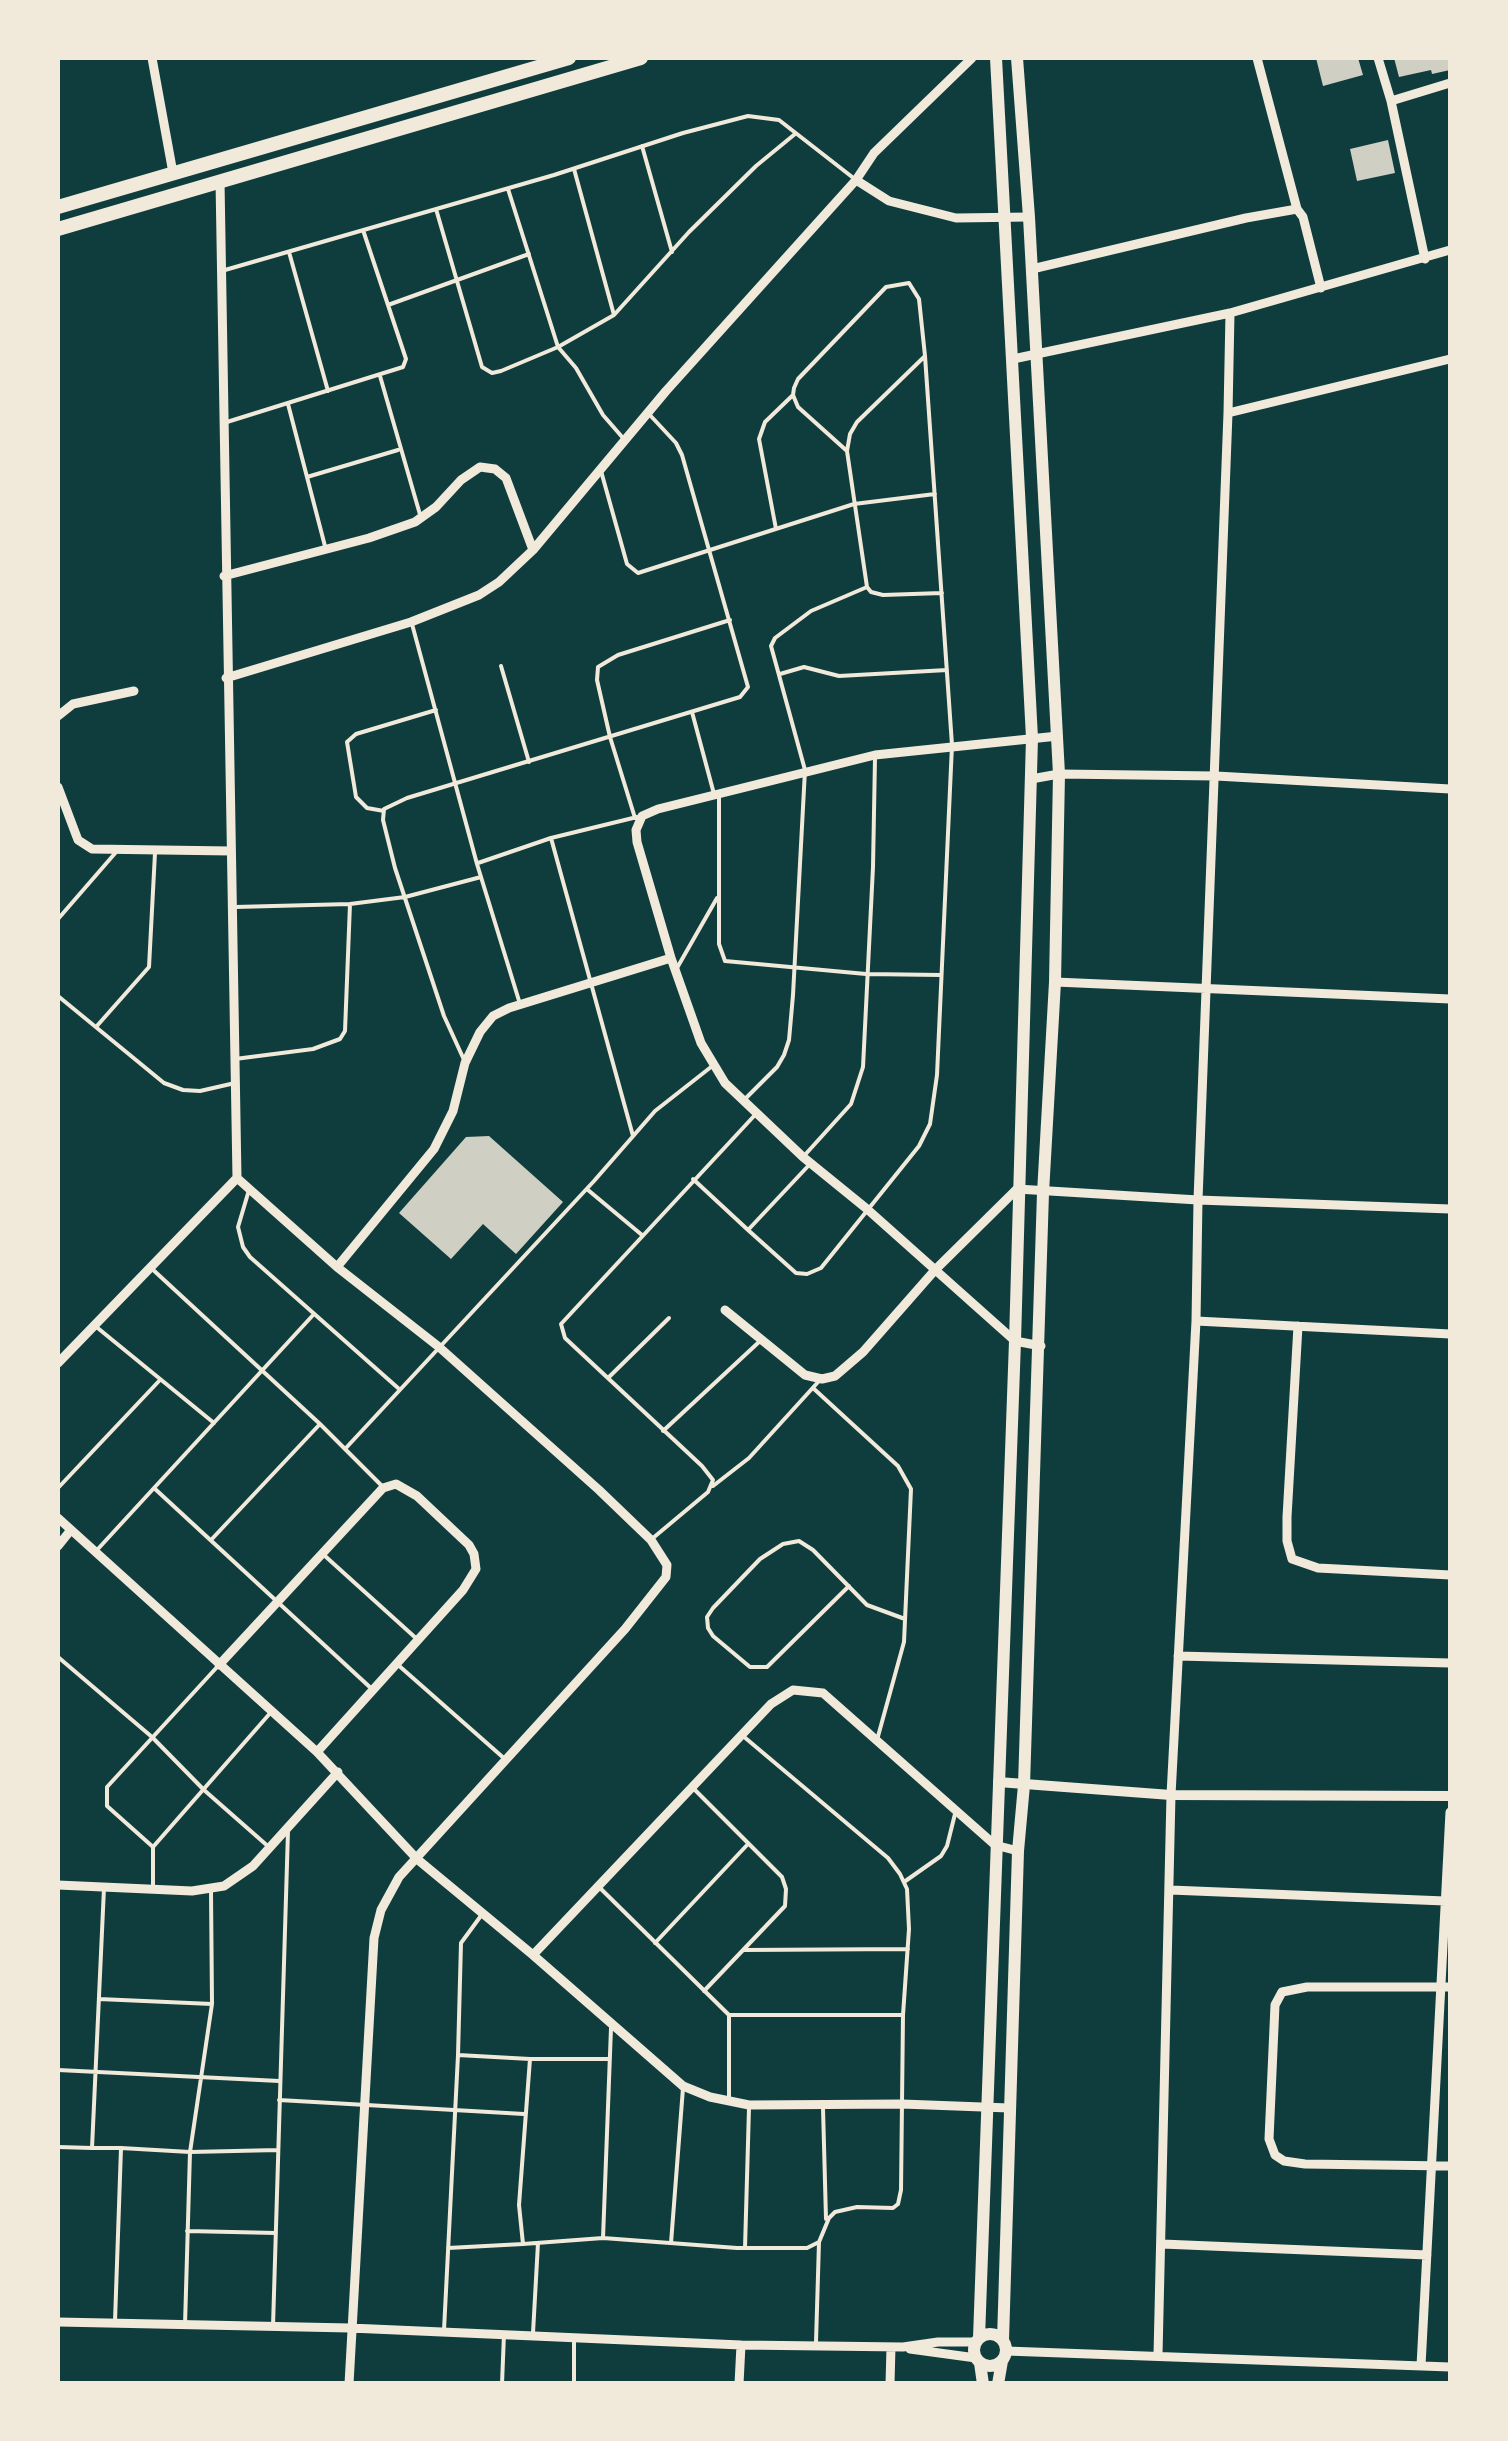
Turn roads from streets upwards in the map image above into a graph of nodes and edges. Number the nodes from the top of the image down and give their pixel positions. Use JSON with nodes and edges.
{"nodes":[{"id":1,"x":152,"y":58,"type":"edge"},
{"id":2,"x":569,"y":58,"type":"edge"},
{"id":3,"x":641,"y":58,"type":"edge"},
{"id":4,"x":972,"y":58,"type":"edge"},
{"id":5,"x":996,"y":58,"type":"edge"},
{"id":6,"x":1017,"y":58,"type":"edge"},
{"id":7,"x":1257,"y":58,"type":"edge"},
{"id":8,"x":1378,"y":58,"type":"edge"},
{"id":9,"x":1450,"y":83,"type":"edge"},
{"id":10,"x":1391,"y":101,"type":"junction"},
{"id":11,"x":173,"y":173,"type":"junction"},
{"id":12,"x":856,"y":180,"type":"junction"},
{"id":13,"x":220,"y":181,"type":"junction"},
{"id":14,"x":58,"y":207,"type":"edge"},
{"id":15,"x":1296,"y":209,"type":"junction"},
{"id":16,"x":1030,"y":218,"type":"junction"},
{"id":17,"x":1002,"y":220,"type":"junction"},
{"id":18,"x":58,"y":229,"type":"edge"},
{"id":19,"x":1450,"y":250,"type":"edge"},
{"id":20,"x":1425,"y":259,"type":"junction"},
{"id":21,"x":1032,"y":269,"type":"junction"},
{"id":22,"x":1321,"y":288,"type":"junction"},
{"id":23,"x":1230,"y":313,"type":"junction"},
{"id":24,"x":1036,"y":356,"type":"junction"},
{"id":25,"x":1450,"y":359,"type":"edge"},
{"id":26,"x":1013,"y":360,"type":"junction"},
{"id":27,"x":1228,"y":412,"type":"junction"},
{"id":28,"x":532,"y":550,"type":"junction"},
{"id":29,"x":224,"y":576,"type":"junction"},
{"id":30,"x":226,"y":678,"type":"junction"},
{"id":31,"x":134,"y":691,"type":"dead end"},
{"id":32,"x":58,"y":716,"type":"edge"},
{"id":33,"x":1058,"y":736,"type":"junction"},
{"id":34,"x":1032,"y":738,"type":"junction"},
{"id":35,"x":1059,"y":774,"type":"junction"},
{"id":36,"x":1216,"y":776,"type":"junction"},
{"id":37,"x":1031,"y":780,"type":"junction"},
{"id":38,"x":58,"y":787,"type":"edge"},
{"id":39,"x":1450,"y":789,"type":"edge"},
{"id":40,"x":231,"y":851,"type":"junction"},
{"id":41,"x":671,"y":958,"type":"junction"},
{"id":42,"x":1055,"y":982,"type":"junction"},
{"id":43,"x":1208,"y":989,"type":"junction"},
{"id":44,"x":1450,"y":999,"type":"edge"},
{"id":45,"x":236,"y":1178,"type":"junction"},
{"id":46,"x":1017,"y":1190,"type":"junction"},
{"id":47,"x":1044,"y":1193,"type":"junction"},
{"id":48,"x":1198,"y":1200,"type":"junction"},
{"id":49,"x":1450,"y":1209,"type":"edge"},
{"id":50,"x":336,"y":1267,"type":"junction"},
{"id":51,"x":935,"y":1270,"type":"junction"},
{"id":52,"x":725,"y":1310,"type":"dead end"},
{"id":53,"x":1196,"y":1321,"type":"junction"},
{"id":54,"x":1298,"y":1326,"type":"junction"},
{"id":55,"x":1450,"y":1334,"type":"edge"},
{"id":56,"x":1015,"y":1341,"type":"junction"},
{"id":57,"x":1040,"y":1346,"type":"junction"},
{"id":58,"x":60,"y":1356,"type":"edge"},
{"id":59,"x":58,"y":1518,"type":"edge"},
{"id":60,"x":70,"y":1530,"type":"junction"},
{"id":61,"x":58,"y":1546,"type":"edge"},
{"id":62,"x":1450,"y":1575,"type":"edge"},
{"id":63,"x":1178,"y":1656,"type":"junction"},
{"id":64,"x":1450,"y":1663,"type":"edge"},
{"id":65,"x":219,"y":1665,"type":"junction"},
{"id":66,"x":317,"y":1752,"type":"junction"},
{"id":67,"x":338,"y":1772,"type":"junction"},
{"id":68,"x":998,"y":1782,"type":"junction"},
{"id":69,"x":1024,"y":1785,"type":"junction"},
{"id":70,"x":1171,"y":1795,"type":"junction"},
{"id":71,"x":1450,"y":1796,"type":"edge"},
{"id":72,"x":1450,"y":1812,"type":"edge"},
{"id":73,"x":995,"y":1845,"type":"junction"},
{"id":74,"x":1018,"y":1850,"type":"junction"},
{"id":75,"x":417,"y":1859,"type":"junction"},
{"id":76,"x":58,"y":1885,"type":"edge"},
{"id":77,"x":1170,"y":1890,"type":"junction"},
{"id":78,"x":1445,"y":1901,"type":"junction"},
{"id":79,"x":534,"y":1955,"type":"junction"},
{"id":80,"x":1446,"y":1987,"type":"edge"},
{"id":81,"x":986,"y":2106,"type":"junction"},
{"id":82,"x":1009,"y":2108,"type":"junction"},
{"id":83,"x":1432,"y":2165,"type":"junction"},
{"id":84,"x":1450,"y":2166,"type":"edge"},
{"id":85,"x":1162,"y":2244,"type":"junction"},
{"id":86,"x":1427,"y":2255,"type":"junction"},
{"id":87,"x":58,"y":2322,"type":"edge"},
{"id":88,"x":350,"y":2328,"type":"junction"},
{"id":89,"x":978,"y":2340,"type":"junction"},
{"id":90,"x":741,"y":2345,"type":"junction"},
{"id":91,"x":890,"y":2347,"type":"junction"},
{"id":92,"x":902,"y":2348,"type":"junction"},
{"id":93,"x":1004,"y":2351,"type":"junction"},
{"id":94,"x":1158,"y":2356,"type":"junction"},
{"id":95,"x":978,"y":2360,"type":"junction"},
{"id":96,"x":1421,"y":2366,"type":"junction"},
{"id":97,"x":1450,"y":2367,"type":"edge"},
{"id":98,"x":348,"y":2384,"type":"edge"},
{"id":99,"x":739,"y":2384,"type":"edge"},
{"id":100,"x":890,"y":2384,"type":"edge"},
{"id":101,"x":983,"y":2384,"type":"edge"},
{"id":102,"x":998,"y":2384,"type":"edge"}],
"edges":[{"from":1,"to":11,"type":"street"},
{"from":2,"to":11,"type":"highway"},
{"from":3,"to":13,"type":"highway"},
{"from":4,"to":12,"type":"street"},
{"from":5,"to":17,"type":"main road"},
{"from":6,"to":16,"type":"main road"},
{"from":7,"to":15,"type":"street"},
{"from":8,"to":10,"type":"street"},
{"from":9,"to":10,"type":"street"},
{"from":10,"to":20,"type":"street"},
{"from":11,"to":14,"type":"highway"},
{"from":12,"to":17,"type":"street"},
{"from":12,"to":28,"type":"street"},
{"from":13,"to":18,"type":"highway"},
{"from":13,"to":29,"type":"street"},
{"from":15,"to":21,"type":"street"},
{"from":15,"to":22,"type":"street"},
{"from":16,"to":17,"type":"street"},
{"from":16,"to":21,"type":"main road"},
{"from":17,"to":26,"type":"main road"},
{"from":19,"to":20,"type":"street"},
{"from":20,"to":22,"type":"street"},
{"from":21,"to":24,"type":"main road"},
{"from":22,"to":23,"type":"street"},
{"from":23,"to":24,"type":"street"},
{"from":23,"to":27,"type":"street"},
{"from":24,"to":26,"type":"street"},
{"from":24,"to":33,"type":"main road"},
{"from":25,"to":27,"type":"street"},
{"from":26,"to":34,"type":"main road"},
{"from":27,"to":36,"type":"street"},
{"from":28,"to":29,"type":"street"},
{"from":28,"to":30,"type":"street"},
{"from":29,"to":30,"type":"street"},
{"from":30,"to":40,"type":"street"},
{"from":31,"to":32,"type":"street"},
{"from":33,"to":34,"type":"street"},
{"from":33,"to":35,"type":"main road"},
{"from":34,"to":37,"type":"main road"},
{"from":34,"to":41,"type":"street"},
{"from":35,"to":36,"type":"street"},
{"from":35,"to":37,"type":"street"},
{"from":35,"to":42,"type":"main road"},
{"from":36,"to":39,"type":"street"},
{"from":36,"to":43,"type":"street"},
{"from":37,"to":46,"type":"main road"},
{"from":38,"to":40,"type":"street"},
{"from":40,"to":45,"type":"street"},
{"from":41,"to":50,"type":"street"},
{"from":41,"to":51,"type":"street"},
{"from":42,"to":43,"type":"street"},
{"from":42,"to":47,"type":"main road"},
{"from":43,"to":44,"type":"street"},
{"from":43,"to":48,"type":"street"},
{"from":45,"to":50,"type":"street"},
{"from":45,"to":58,"type":"street"},
{"from":46,"to":47,"type":"street"},
{"from":46,"to":51,"type":"street"},
{"from":46,"to":56,"type":"main road"},
{"from":47,"to":48,"type":"street"},
{"from":47,"to":57,"type":"main road"},
{"from":48,"to":49,"type":"street"},
{"from":48,"to":53,"type":"street"},
{"from":50,"to":75,"type":"street"},
{"from":51,"to":52,"type":"street"},
{"from":51,"to":56,"type":"street"},
{"from":53,"to":54,"type":"street"},
{"from":53,"to":63,"type":"street"},
{"from":54,"to":55,"type":"street"},
{"from":54,"to":62,"type":"street"},
{"from":56,"to":57,"type":"street"},
{"from":56,"to":68,"type":"main road"},
{"from":57,"to":69,"type":"main road"},
{"from":59,"to":60,"type":"street"},
{"from":60,"to":61,"type":"street"},
{"from":60,"to":65,"type":"street"},
{"from":63,"to":64,"type":"street"},
{"from":63,"to":70,"type":"street"},
{"from":65,"to":66,"type":"street"},
{"from":65,"to":66,"type":"street"},
{"from":66,"to":67,"type":"street"},
{"from":67,"to":75,"type":"street"},
{"from":67,"to":76,"type":"street"},
{"from":68,"to":69,"type":"street"},
{"from":68,"to":73,"type":"main road"},
{"from":69,"to":70,"type":"street"},
{"from":69,"to":74,"type":"main road"},
{"from":70,"to":71,"type":"street"},
{"from":70,"to":77,"type":"street"},
{"from":72,"to":78,"type":"street"},
{"from":73,"to":74,"type":"street"},
{"from":73,"to":79,"type":"street"},
{"from":73,"to":81,"type":"main road"},
{"from":74,"to":82,"type":"main road"},
{"from":75,"to":79,"type":"street"},
{"from":75,"to":88,"type":"street"},
{"from":77,"to":78,"type":"street"},
{"from":77,"to":85,"type":"street"},
{"from":78,"to":80,"type":"street"},
{"from":79,"to":81,"type":"street"},
{"from":80,"to":83,"type":"street"},
{"from":80,"to":83,"type":"street"},
{"from":81,"to":82,"type":"street"},
{"from":81,"to":89,"type":"main road"},
{"from":82,"to":93,"type":"main road"},
{"from":83,"to":84,"type":"street"},
{"from":83,"to":86,"type":"street"},
{"from":85,"to":86,"type":"street"},
{"from":85,"to":94,"type":"street"},
{"from":86,"to":96,"type":"street"},
{"from":87,"to":88,"type":"street"},
{"from":88,"to":90,"type":"street"},
{"from":88,"to":98,"type":"street"},
{"from":89,"to":92,"type":"street"},
{"from":89,"to":93,"type":"main road"},
{"from":89,"to":95,"type":"main road"},
{"from":90,"to":91,"type":"street"},
{"from":90,"to":99,"type":"street"},
{"from":91,"to":92,"type":"street"},
{"from":91,"to":100,"type":"street"},
{"from":92,"to":95,"type":"street"},
{"from":93,"to":94,"type":"street"},
{"from":93,"to":95,"type":"main road"},
{"from":93,"to":102,"type":"main road"},
{"from":94,"to":96,"type":"street"},
{"from":95,"to":101,"type":"main road"},
{"from":96,"to":97,"type":"street"}]}
